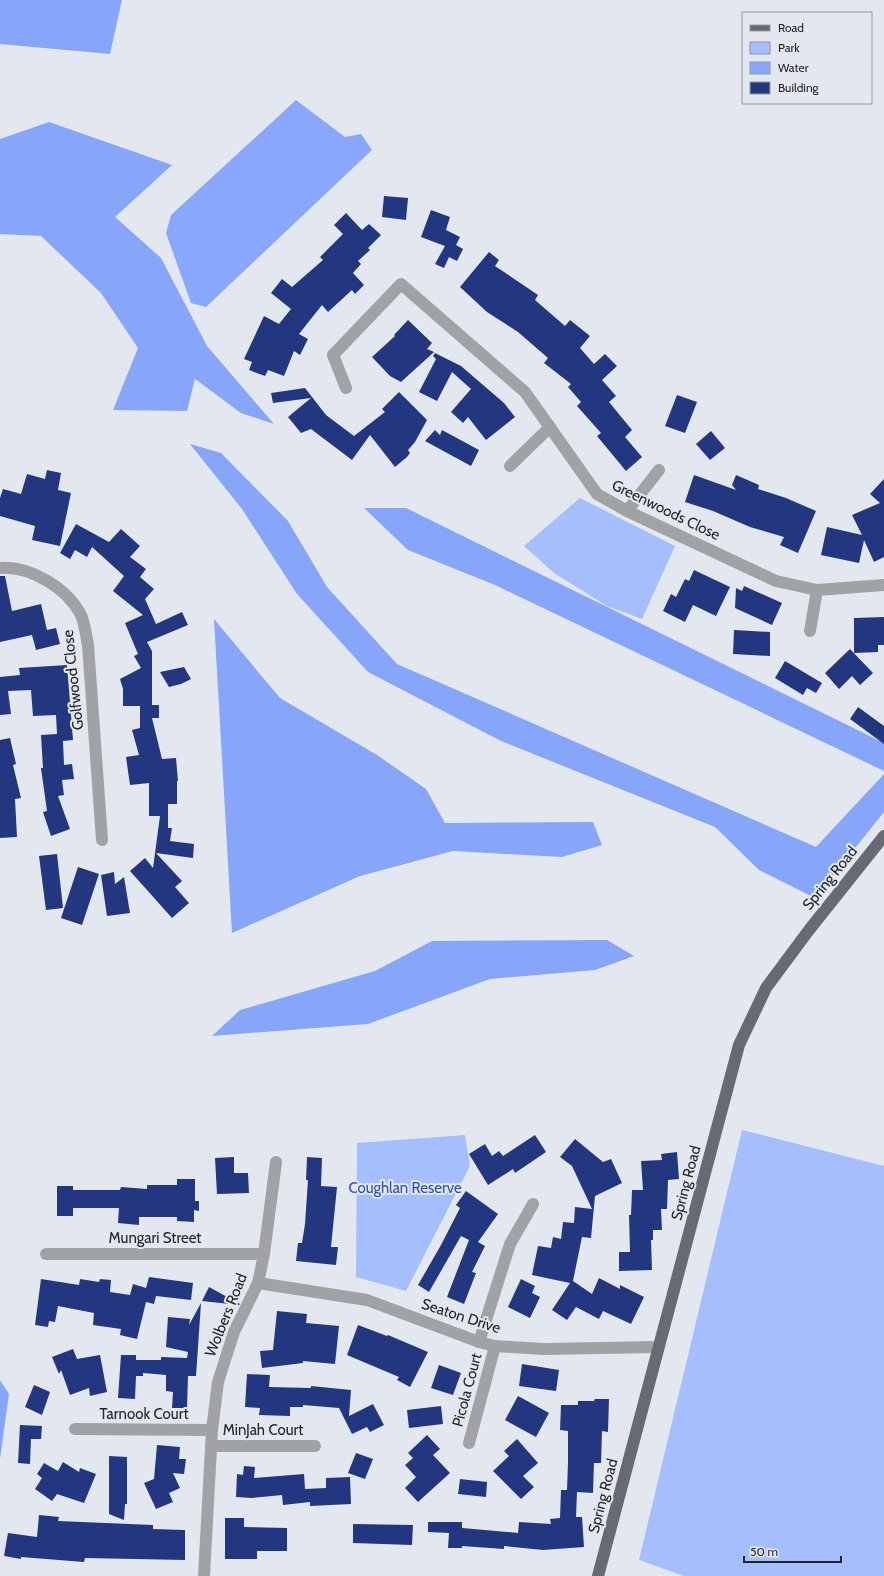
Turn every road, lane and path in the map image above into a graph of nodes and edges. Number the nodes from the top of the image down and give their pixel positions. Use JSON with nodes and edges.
{"nodes":[{"id":1,"x":346,"y":388,"type":"dead end"},
{"id":2,"x":550,"y":427,"type":"junction"},
{"id":3,"x":510,"y":466,"type":"dead end"},
{"id":4,"x":659,"y":470,"type":"dead end"},
{"id":5,"x":627,"y":511,"type":"junction"},
{"id":6,"x":0,"y":568,"type":"edge"},
{"id":7,"x":884,"y":585,"type":"edge"},
{"id":8,"x":817,"y":590,"type":"junction"},
{"id":9,"x":810,"y":631,"type":"dead end"},
{"id":10,"x":884,"y":836,"type":"edge"},
{"id":11,"x":102,"y":840,"type":"dead end"},
{"id":12,"x":276,"y":1162,"type":"dead end"},
{"id":13,"x":533,"y":1204,"type":"dead end"},
{"id":14,"x":46,"y":1254,"type":"dead end"},
{"id":15,"x":264,"y":1254,"type":"junction"},
{"id":16,"x":258,"y":1283,"type":"junction"},
{"id":17,"x":479,"y":1342,"type":"junction"},
{"id":18,"x":495,"y":1346,"type":"junction"},
{"id":19,"x":658,"y":1347,"type":"junction"},
{"id":20,"x":75,"y":1429,"type":"dead end"},
{"id":21,"x":212,"y":1430,"type":"junction"},
{"id":22,"x":469,"y":1443,"type":"dead end"},
{"id":23,"x":211,"y":1446,"type":"junction"},
{"id":24,"x":315,"y":1446,"type":"dead end"},
{"id":25,"x":204,"y":1576,"type":"edge"},
{"id":26,"x":598,"y":1576,"type":"edge"}],
"edges":[{"from":1,"to":2,"type":"street","name":"Greenwoods Close"},
{"from":2,"to":3,"type":"street"},
{"from":2,"to":5,"type":"street","name":"Greenwoods Close"},
{"from":4,"to":5,"type":"street"},
{"from":5,"to":8,"type":"street","name":"Greenwoods Close"},
{"from":6,"to":11,"type":"street","name":"Golfwood Close"},
{"from":7,"to":8,"type":"street","name":"Greenwoods Close"},
{"from":8,"to":9,"type":"street"},
{"from":10,"to":19,"type":"main road","name":"Spring Road"},
{"from":12,"to":15,"type":"street","name":"Wolbers Road"},
{"from":13,"to":17,"type":"street"},
{"from":14,"to":15,"type":"street","name":"Mungari Street"},
{"from":15,"to":16,"type":"street","name":"Wolbers Road"},
{"from":16,"to":17,"type":"street","name":"Seaton Drive"},
{"from":16,"to":21,"type":"street","name":"Wolbers Road"},
{"from":17,"to":18,"type":"street","name":"Seaton Drive"},
{"from":18,"to":19,"type":"street","name":"Seaton Drive"},
{"from":18,"to":22,"type":"street","name":"Picola Court"},
{"from":19,"to":26,"type":"main road","name":"Spring Road"},
{"from":20,"to":21,"type":"street","name":"Tarnook Court"},
{"from":21,"to":23,"type":"street","name":"Wolbers Road"},
{"from":23,"to":24,"type":"street","name":"MinJah Court"},
{"from":23,"to":25,"type":"street","name":"Wolbers Road"}]}
